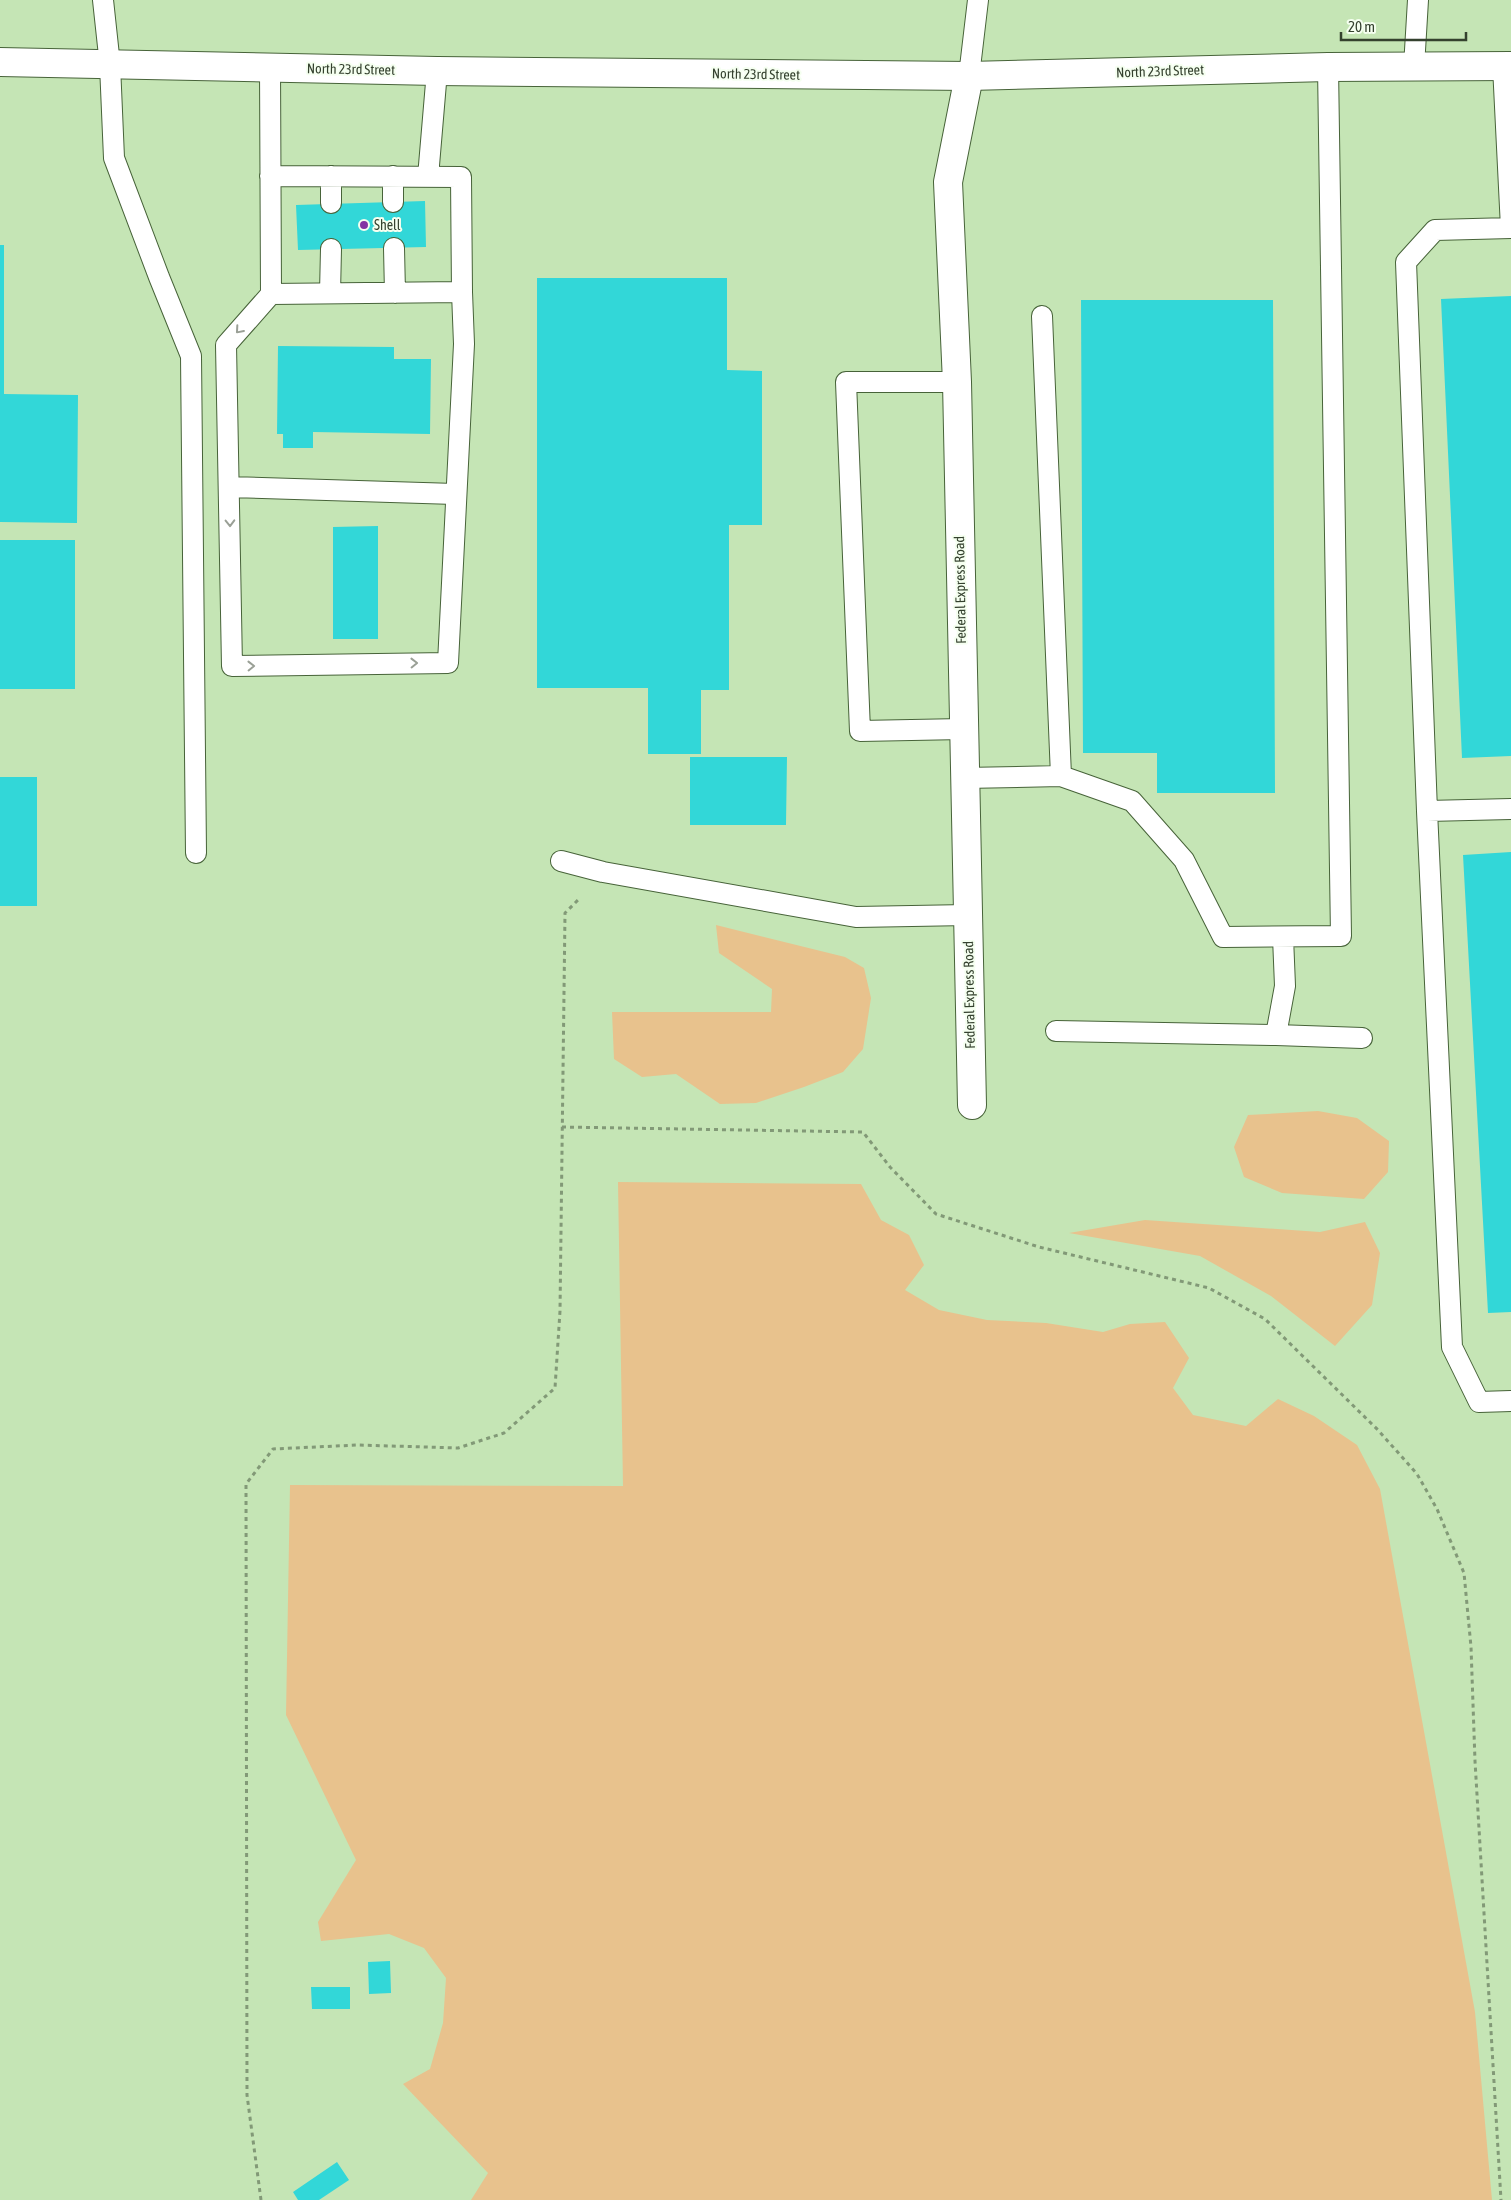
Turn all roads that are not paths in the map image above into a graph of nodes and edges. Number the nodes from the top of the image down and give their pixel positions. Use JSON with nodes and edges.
{"nodes":[{"id":1,"x":103,"y":0,"type":"edge"},
{"id":2,"x":978,"y":0,"type":"edge"},
{"id":3,"x":1418,"y":0,"type":"edge"},
{"id":4,"x":0,"y":62,"type":"edge"},
{"id":5,"x":110,"y":65,"type":"junction"},
{"id":6,"x":1328,"y":66,"type":"junction"},
{"id":7,"x":1507,"y":66,"type":"edge"},
{"id":8,"x":270,"y":67,"type":"junction"},
{"id":9,"x":1414,"y":67,"type":"junction"},
{"id":10,"x":437,"y":71,"type":"junction"},
{"id":11,"x":969,"y":76,"type":"junction"},
{"id":12,"x":270,"y":176,"type":"junction"},
{"id":13,"x":331,"y":176,"type":"junction"},
{"id":14,"x":393,"y":176,"type":"junction"},
{"id":15,"x":428,"y":177,"type":"junction"},
{"id":16,"x":393,"y":202,"type":"dead end"},
{"id":17,"x":331,"y":203,"type":"dead end"},
{"id":18,"x":1511,"y":228,"type":"edge"},
{"id":19,"x":394,"y":248,"type":"dead end"},
{"id":20,"x":331,"y":249,"type":"dead end"},
{"id":21,"x":462,"y":292,"type":"junction"},
{"id":22,"x":330,"y":293,"type":"junction"},
{"id":23,"x":395,"y":293,"type":"junction"},
{"id":24,"x":271,"y":294,"type":"junction"},
{"id":25,"x":1042,"y":316,"type":"dead end"},
{"id":26,"x":956,"y":382,"type":"junction"},
{"id":27,"x":229,"y":487,"type":"junction"},
{"id":28,"x":455,"y":494,"type":"junction"},
{"id":29,"x":963,"y":729,"type":"junction"},
{"id":30,"x":1061,"y":776,"type":"junction"},
{"id":31,"x":964,"y":778,"type":"junction"},
{"id":32,"x":1511,"y":809,"type":"edge"},
{"id":33,"x":1427,"y":811,"type":"junction"},
{"id":34,"x":196,"y":853,"type":"dead end"},
{"id":35,"x":561,"y":861,"type":"dead end"},
{"id":36,"x":968,"y":915,"type":"junction"},
{"id":37,"x":1283,"y":936,"type":"junction"},
{"id":38,"x":1056,"y":1032,"type":"dead end"},
{"id":39,"x":1276,"y":1035,"type":"junction"},
{"id":40,"x":1362,"y":1038,"type":"dead end"},
{"id":41,"x":972,"y":1105,"type":"dead end"},
{"id":42,"x":1511,"y":1401,"type":"edge"}],
"edges":[{"from":1,"to":5,"type":"lane"},
{"from":2,"to":11,"type":"lane"},
{"from":3,"to":9,"type":"lane"},
{"from":4,"to":5,"type":"main road","name":"North 23rd Street"},
{"from":5,"to":8,"type":"main road","name":"North 23rd Street"},
{"from":5,"to":34,"type":"lane"},
{"from":6,"to":9,"type":"main road","name":"North 23rd Street"},
{"from":6,"to":11,"type":"main road","name":"North 23rd Street"},
{"from":6,"to":37,"type":"lane"},
{"from":7,"to":9,"type":"main road","name":"North 23rd Street"},
{"from":7,"to":18,"type":"lane"},
{"from":8,"to":10,"type":"main road","name":"North 23rd Street"},
{"from":8,"to":12,"type":"lane"},
{"from":10,"to":11,"type":"main road","name":"North 23rd Street"},
{"from":10,"to":15,"type":"lane"},
{"from":11,"to":26,"type":"main road","name":"Federal Express Road"},
{"from":12,"to":13,"type":"lane"},
{"from":12,"to":24,"type":"lane"},
{"from":13,"to":14,"type":"lane"},
{"from":13,"to":17,"type":"lane"},
{"from":14,"to":15,"type":"lane"},
{"from":14,"to":16,"type":"lane"},
{"from":15,"to":21,"type":"lane"},
{"from":18,"to":33,"type":"lane"},
{"from":19,"to":23,"type":"lane"},
{"from":20,"to":22,"type":"lane"},
{"from":21,"to":23,"type":"lane"},
{"from":21,"to":28,"type":"lane"},
{"from":22,"to":23,"type":"lane"},
{"from":22,"to":24,"type":"lane"},
{"from":24,"to":27,"type":"lane","one_way":true},
{"from":25,"to":30,"type":"lane"},
{"from":26,"to":29,"type":"main road","name":"Federal Express Road"},
{"from":26,"to":29,"type":"lane"},
{"from":27,"to":28,"type":"lane"},
{"from":27,"to":28,"type":"lane","one_way":true},
{"from":29,"to":31,"type":"main road","name":"Federal Express Road"},
{"from":30,"to":31,"type":"lane"},
{"from":30,"to":37,"type":"lane"},
{"from":31,"to":36,"type":"main road","name":"Federal Express Road"},
{"from":32,"to":33,"type":"lane"},
{"from":33,"to":42,"type":"lane"},
{"from":35,"to":36,"type":"lane"},
{"from":36,"to":41,"type":"main road","name":"Federal Express Road"},
{"from":37,"to":39,"type":"lane"},
{"from":38,"to":39,"type":"lane"},
{"from":39,"to":40,"type":"lane"}]}
